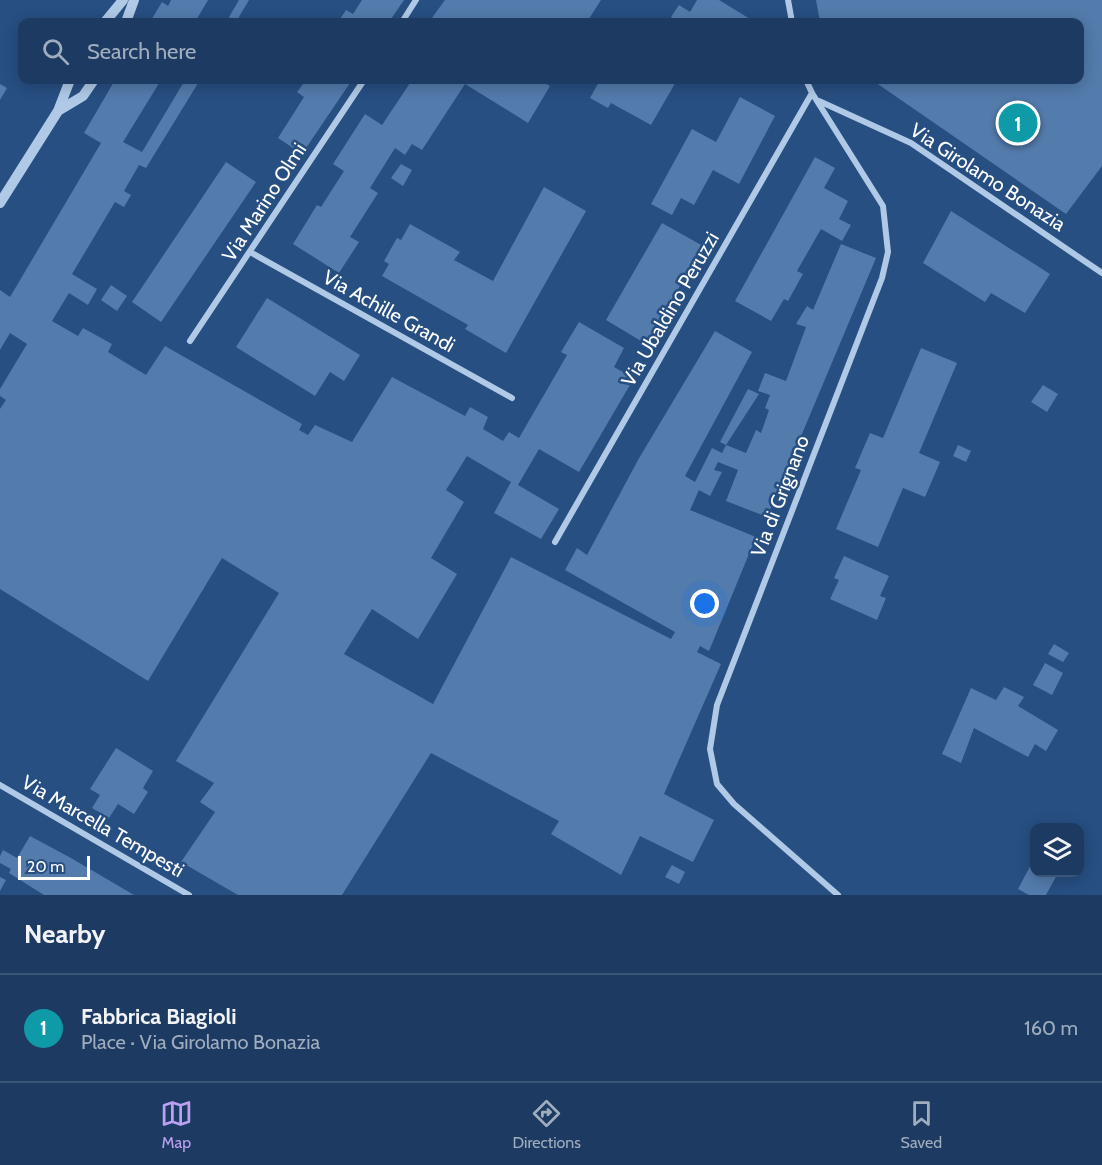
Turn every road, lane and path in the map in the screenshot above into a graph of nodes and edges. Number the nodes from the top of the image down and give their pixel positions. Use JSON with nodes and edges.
{"nodes":[{"id":1,"x":123,"y":0,"type":"edge"},
{"id":2,"x":134,"y":0,"type":"edge"},
{"id":3,"x":416,"y":0,"type":"edge"},
{"id":4,"x":788,"y":0,"type":"edge"},
{"id":5,"x":108,"y":18,"type":"edge"},
{"id":6,"x":127,"y":18,"type":"edge"},
{"id":7,"x":405,"y":18,"type":"edge"},
{"id":8,"x":791,"y":18,"type":"edge"},
{"id":9,"x":68,"y":84,"type":"edge"},
{"id":10,"x":91,"y":84,"type":"edge"},
{"id":11,"x":361,"y":84,"type":"edge"},
{"id":12,"x":808,"y":84,"type":"edge"},
{"id":13,"x":812,"y":93,"type":"junction"},
{"id":14,"x":818,"y":101,"type":"junction"},
{"id":15,"x":58,"y":111,"type":"junction"},
{"id":16,"x":0,"y":203,"type":"edge"},
{"id":17,"x":250,"y":252,"type":"junction"},
{"id":18,"x":1102,"y":273,"type":"edge"},
{"id":19,"x":190,"y":341,"type":"dead end"},
{"id":20,"x":512,"y":398,"type":"dead end"},
{"id":21,"x":555,"y":542,"type":"dead end"},
{"id":22,"x":0,"y":785,"type":"edge"},
{"id":23,"x":189,"y":895,"type":"edge"},
{"id":24,"x":838,"y":895,"type":"edge"}],
"edges":[{"from":1,"to":5,"type":"street"},
{"from":2,"to":6,"type":"street"},
{"from":3,"to":7,"type":"street"},
{"from":4,"to":8,"type":"street"},
{"from":9,"to":15,"type":"street"},
{"from":10,"to":15,"type":"street"},
{"from":11,"to":17,"type":"street","name":"Via Marino Olmi"},
{"from":12,"to":13,"type":"street","name":"Via di Grignano"},
{"from":13,"to":14,"type":"street","name":"Via di Grignano"},
{"from":13,"to":21,"type":"street","name":"Via Ubaldino Peruzzi"},
{"from":14,"to":18,"type":"street","name":"Via Girolamo Bonazia"},
{"from":14,"to":24,"type":"street","name":"Via di Grignano"},
{"from":15,"to":16,"type":"street"},
{"from":17,"to":19,"type":"street","name":"Via Marino Olmi"},
{"from":17,"to":20,"type":"street","name":"Via Achille Grandi"},
{"from":22,"to":23,"type":"street","name":"Via Marcella Tempesti"}]}
